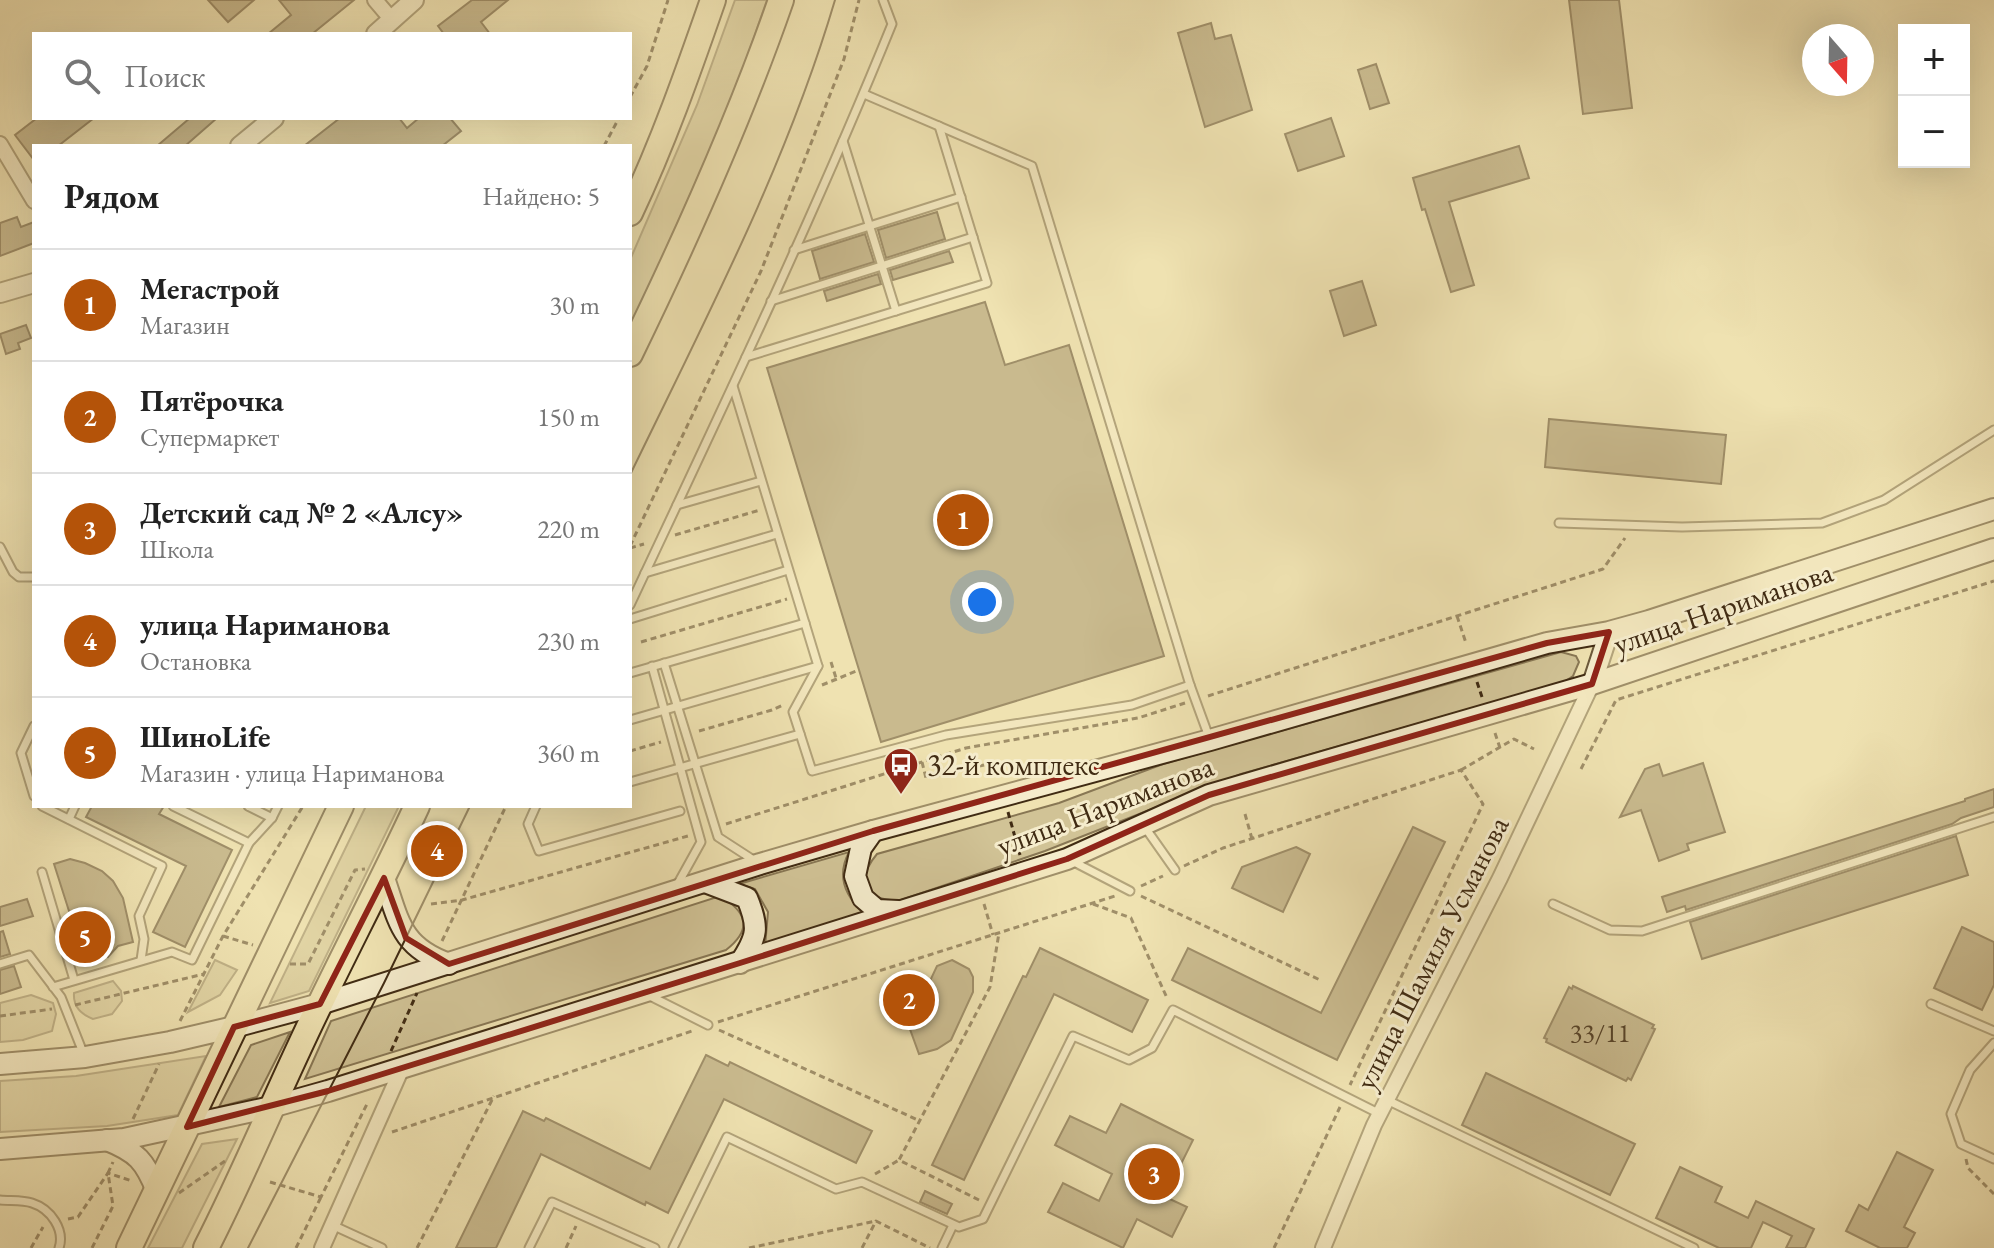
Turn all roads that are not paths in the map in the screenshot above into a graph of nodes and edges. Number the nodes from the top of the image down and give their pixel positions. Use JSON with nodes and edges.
{"nodes":[{"id":1,"x":375,"y":0,"type":"edge"},
{"id":2,"x":414,"y":0,"type":"edge"},
{"id":3,"x":713,"y":0,"type":"edge"},
{"id":4,"x":781,"y":0,"type":"edge"},
{"id":5,"x":883,"y":0,"type":"edge"},
{"id":6,"x":392,"y":20,"type":"junction"},
{"id":7,"x":378,"y":32,"type":"edge"},
{"id":8,"x":864,"y":94,"type":"junction"},
{"id":9,"x":272,"y":120,"type":"edge"},
{"id":10,"x":939,"y":126,"type":"junction"},
{"id":11,"x":843,"y":141,"type":"junction"},
{"id":12,"x":0,"y":144,"type":"edge"},
{"id":13,"x":242,"y":144,"type":"edge"},
{"id":14,"x":961,"y":197,"type":"junction"},
{"id":15,"x":32,"y":198,"type":"edge"},
{"id":16,"x":632,"y":209,"type":"edge"},
{"id":17,"x":870,"y":226,"type":"junction"},
{"id":18,"x":973,"y":237,"type":"junction"},
{"id":19,"x":794,"y":250,"type":"junction"},
{"id":20,"x":882,"y":266,"type":"junction"},
{"id":21,"x":32,"y":284,"type":"edge"},
{"id":22,"x":0,"y":293,"type":"edge"},
{"id":23,"x":771,"y":301,"type":"junction"},
{"id":24,"x":896,"y":311,"type":"junction"},
{"id":25,"x":632,"y":350,"type":"edge"},
{"id":26,"x":746,"y":357,"type":"junction"},
{"id":27,"x":733,"y":386,"type":"junction"},
{"id":28,"x":1994,"y":430,"type":"edge"},
{"id":29,"x":761,"y":481,"type":"junction"},
{"id":30,"x":677,"y":505,"type":"junction"},
{"id":31,"x":1994,"y":509,"type":"edge"},
{"id":32,"x":1559,"y":523,"type":"dead end"},
{"id":33,"x":777,"y":534,"type":"junction"},
{"id":34,"x":0,"y":547,"type":"edge"},
{"id":35,"x":1994,"y":549,"type":"edge"},
{"id":36,"x":788,"y":570,"type":"junction"},
{"id":37,"x":645,"y":573,"type":"junction"},
{"id":38,"x":32,"y":577,"type":"edge"},
{"id":39,"x":632,"y":601,"type":"edge"},
{"id":40,"x":632,"y":618,"type":"edge"},
{"id":41,"x":805,"y":623,"type":"junction"},
{"id":42,"x":1609,"y":632,"type":"junction"},
{"id":43,"x":664,"y":663,"type":"junction"},
{"id":44,"x":652,"y":666,"type":"junction"},
{"id":45,"x":818,"y":666,"type":"junction"},
{"id":46,"x":632,"y":672,"type":"edge"},
{"id":47,"x":1592,"y":684,"type":"junction"},
{"id":48,"x":1190,"y":685,"type":"junction"},
{"id":49,"x":677,"y":707,"type":"junction"},
{"id":50,"x":665,"y":710,"type":"junction"},
{"id":51,"x":632,"y":719,"type":"edge"},
{"id":52,"x":32,"y":730,"type":"edge"},
{"id":53,"x":800,"y":734,"type":"junction"},
{"id":54,"x":1210,"y":740,"type":"junction"},
{"id":55,"x":695,"y":764,"type":"junction"},
{"id":56,"x":681,"y":768,"type":"junction"},
{"id":57,"x":632,"y":781,"type":"edge"},
{"id":58,"x":32,"y":789,"type":"edge"},
{"id":59,"x":46,"y":808,"type":"edge"},
{"id":60,"x":74,"y":808,"type":"edge"},
{"id":61,"x":177,"y":808,"type":"edge"},
{"id":62,"x":252,"y":808,"type":"edge"},
{"id":63,"x":277,"y":808,"type":"edge"},
{"id":64,"x":340,"y":808,"type":"edge"},
{"id":65,"x":416,"y":808,"type":"edge"},
{"id":66,"x":536,"y":808,"type":"edge"},
{"id":67,"x":680,"y":811,"type":"dead end"},
{"id":68,"x":1994,"y":817,"type":"edge"},
{"id":69,"x":272,"y":818,"type":"junction"},
{"id":70,"x":69,"y":819,"type":"junction"},
{"id":71,"x":1143,"y":824,"type":"junction"},
{"id":72,"x":873,"y":831,"type":"junction"},
{"id":73,"x":249,"y":843,"type":"junction"},
{"id":74,"x":1067,"y":859,"type":"junction"},
{"id":75,"x":760,"y":864,"type":"junction"},
{"id":76,"x":1175,"y":870,"type":"road end"},
{"id":77,"x":42,"y":872,"type":"dead end"},
{"id":78,"x":376,"y":873,"type":"junction"},
{"id":79,"x":705,"y":882,"type":"junction"},
{"id":80,"x":1130,"y":891,"type":"road end"},
{"id":81,"x":673,"y":892,"type":"junction"},
{"id":82,"x":1553,"y":904,"type":"dead end"},
{"id":83,"x":904,"y":911,"type":"junction"},
{"id":84,"x":141,"y":960,"type":"junction"},
{"id":85,"x":740,"y":963,"type":"junction"},
{"id":86,"x":0,"y":964,"type":"edge"},
{"id":87,"x":449,"y":964,"type":"junction"},
{"id":88,"x":74,"y":980,"type":"junction"},
{"id":89,"x":53,"y":987,"type":"junction"},
{"id":90,"x":645,"y":993,"type":"junction"},
{"id":91,"x":320,"y":1004,"type":"junction"},
{"id":92,"x":1931,"y":1004,"type":"dead end"},
{"id":93,"x":708,"y":1025,"type":"road end"},
{"id":94,"x":234,"y":1027,"type":"junction"},
{"id":95,"x":1994,"y":1031,"type":"edge"},
{"id":96,"x":1994,"y":1043,"type":"edge"},
{"id":97,"x":85,"y":1057,"type":"junction"},
{"id":98,"x":396,"y":1060,"type":"junction"},
{"id":99,"x":0,"y":1064,"type":"edge"},
{"id":100,"x":1387,"y":1100,"type":"junction"},
{"id":101,"x":271,"y":1107,"type":"junction"},
{"id":102,"x":1380,"y":1114,"type":"junction"},
{"id":103,"x":187,"y":1127,"type":"junction"},
{"id":104,"x":112,"y":1147,"type":"junction"},
{"id":105,"x":0,"y":1149,"type":"edge"},
{"id":106,"x":1994,"y":1159,"type":"edge"},
{"id":107,"x":156,"y":1190,"type":"junction"},
{"id":108,"x":0,"y":1200,"type":"edge"},
{"id":109,"x":332,"y":1225,"type":"junction"},
{"id":110,"x":953,"y":1225,"type":"junction"},
{"id":111,"x":59,"y":1248,"type":"edge"},
{"id":112,"x":129,"y":1248,"type":"edge"},
{"id":113,"x":206,"y":1248,"type":"edge"},
{"id":114,"x":322,"y":1248,"type":"edge"},
{"id":115,"x":382,"y":1248,"type":"edge"},
{"id":116,"x":529,"y":1248,"type":"edge"},
{"id":117,"x":655,"y":1248,"type":"edge"},
{"id":118,"x":673,"y":1248,"type":"edge"},
{"id":119,"x":942,"y":1248,"type":"edge"},
{"id":120,"x":1323,"y":1248,"type":"edge"},
{"id":121,"x":1694,"y":1248,"type":"edge"}],
"edges":[{"from":1,"to":6,"type":"street"},
{"from":2,"to":6,"type":"street"},
{"from":3,"to":16,"type":"main road"},
{"from":4,"to":25,"type":"main road"},
{"from":5,"to":8,"type":"lane"},
{"from":6,"to":7,"type":"street"},
{"from":8,"to":10,"type":"lane"},
{"from":8,"to":11,"type":"lane"},
{"from":9,"to":13,"type":"street"},
{"from":10,"to":14,"type":"lane"},
{"from":10,"to":48,"type":"lane"},
{"from":11,"to":17,"type":"lane"},
{"from":11,"to":19,"type":"lane"},
{"from":12,"to":15,"type":"street"},
{"from":14,"to":17,"type":"lane"},
{"from":14,"to":18,"type":"lane"},
{"from":17,"to":19,"type":"lane"},
{"from":17,"to":20,"type":"lane"},
{"from":18,"to":20,"type":"lane"},
{"from":18,"to":24,"type":"lane"},
{"from":19,"to":23,"type":"lane"},
{"from":20,"to":23,"type":"lane"},
{"from":20,"to":24,"type":"lane"},
{"from":21,"to":22,"type":"street"},
{"from":23,"to":26,"type":"lane"},
{"from":24,"to":26,"type":"lane"},
{"from":26,"to":27,"type":"lane"},
{"from":27,"to":29,"type":"lane"},
{"from":27,"to":30,"type":"lane"},
{"from":28,"to":32,"type":"lane"},
{"from":29,"to":30,"type":"lane"},
{"from":29,"to":33,"type":"lane"},
{"from":30,"to":37,"type":"lane"},
{"from":31,"to":42,"type":"main road","name":"улица Нариманова"},
{"from":33,"to":36,"type":"lane"},
{"from":33,"to":37,"type":"lane"},
{"from":34,"to":38,"type":"lane"},
{"from":35,"to":47,"type":"main road","name":"улица Нариманова"},
{"from":36,"to":40,"type":"lane"},
{"from":36,"to":41,"type":"lane"},
{"from":37,"to":39,"type":"lane"},
{"from":41,"to":43,"type":"lane"},
{"from":41,"to":45,"type":"lane"},
{"from":42,"to":47,"type":"street"},
{"from":42,"to":54,"type":"main road","name":"улица Нариманова"},
{"from":43,"to":44,"type":"lane"},
{"from":43,"to":49,"type":"lane"},
{"from":44,"to":46,"type":"lane"},
{"from":44,"to":50,"type":"lane"},
{"from":45,"to":49,"type":"lane"},
{"from":45,"to":53,"type":"lane"},
{"from":47,"to":71,"type":"main road","name":"улица Нариманова"},
{"from":47,"to":100,"type":"street","name":"улица Шамиля Усманова"},
{"from":48,"to":53,"type":"lane"},
{"from":48,"to":54,"type":"lane"},
{"from":49,"to":50,"type":"lane"},
{"from":49,"to":55,"type":"lane"},
{"from":50,"to":51,"type":"lane"},
{"from":50,"to":56,"type":"lane"},
{"from":52,"to":58,"type":"lane"},
{"from":53,"to":55,"type":"lane"},
{"from":54,"to":72,"type":"main road","name":"улица Нариманова"},
{"from":55,"to":56,"type":"lane"},
{"from":55,"to":75,"type":"lane"},
{"from":56,"to":57,"type":"lane"},
{"from":56,"to":81,"type":"lane"},
{"from":59,"to":70,"type":"lane"},
{"from":60,"to":70,"type":"lane"},
{"from":61,"to":73,"type":"lane"},
{"from":62,"to":69,"type":"lane"},
{"from":63,"to":69,"type":"lane"},
{"from":64,"to":94,"type":"main road"},
{"from":65,"to":78,"type":"main road"},
{"from":66,"to":67,"type":"lane"},
{"from":68,"to":82,"type":"lane"},
{"from":69,"to":73,"type":"lane"},
{"from":70,"to":84,"type":"lane"},
{"from":71,"to":74,"type":"main road","name":"улица Нариманова"},
{"from":71,"to":76,"type":"lane"},
{"from":72,"to":75,"type":"main road","name":"улица Нариманова"},
{"from":72,"to":83,"type":"main road"},
{"from":73,"to":84,"type":"lane"},
{"from":74,"to":80,"type":"lane"},
{"from":74,"to":83,"type":"main road","name":"улица Нариманова"},
{"from":75,"to":79,"type":"main road","name":"улица Нариманова"},
{"from":77,"to":88,"type":"lane"},
{"from":78,"to":87,"type":"main road"},
{"from":78,"to":91,"type":"main road"},
{"from":79,"to":81,"type":"main road","name":"улица Нариманова"},
{"from":79,"to":85,"type":"main road"},
{"from":81,"to":87,"type":"main road","name":"улица Нариманова"},
{"from":83,"to":85,"type":"main road","name":"улица Нариманова"},
{"from":84,"to":88,"type":"lane"},
{"from":85,"to":90,"type":"main road","name":"улица Нариманова"},
{"from":86,"to":89,"type":"lane"},
{"from":87,"to":91,"type":"main road","name":"улица Нариманова"},
{"from":88,"to":89,"type":"lane"},
{"from":89,"to":97,"type":"lane"},
{"from":90,"to":93,"type":"lane"},
{"from":90,"to":98,"type":"main road","name":"улица Нариманова"},
{"from":91,"to":94,"type":"main road","name":"улица Нариманова"},
{"from":91,"to":101,"type":"main road"},
{"from":92,"to":95,"type":"lane"},
{"from":94,"to":97,"type":"main road","name":"улица Нариманова"},
{"from":94,"to":103,"type":"main road"},
{"from":96,"to":106,"type":"lane"},
{"from":97,"to":99,"type":"main road","name":"улица Нариманова"},
{"from":98,"to":101,"type":"main road","name":"улица Нариманова"},
{"from":98,"to":109,"type":"street"},
{"from":100,"to":102,"type":"street","name":"улица Шамиля Усманова"},
{"from":100,"to":121,"type":"lane"},
{"from":101,"to":103,"type":"main road","name":"улица Нариманова"},
{"from":101,"to":113,"type":"main road"},
{"from":102,"to":110,"type":"lane"},
{"from":102,"to":120,"type":"street","name":"улица Шамиля Усманова"},
{"from":103,"to":104,"type":"main road","name":"улица Нариманова"},
{"from":103,"to":107,"type":"main road"},
{"from":104,"to":105,"type":"main road","name":"улица Нариманова"},
{"from":104,"to":107,"type":"main road"},
{"from":107,"to":112,"type":"main road"},
{"from":108,"to":111,"type":"lane"},
{"from":109,"to":114,"type":"street"},
{"from":109,"to":115,"type":"lane"},
{"from":110,"to":118,"type":"lane"},
{"from":110,"to":119,"type":"lane"},
{"from":116,"to":117,"type":"lane"}]}
